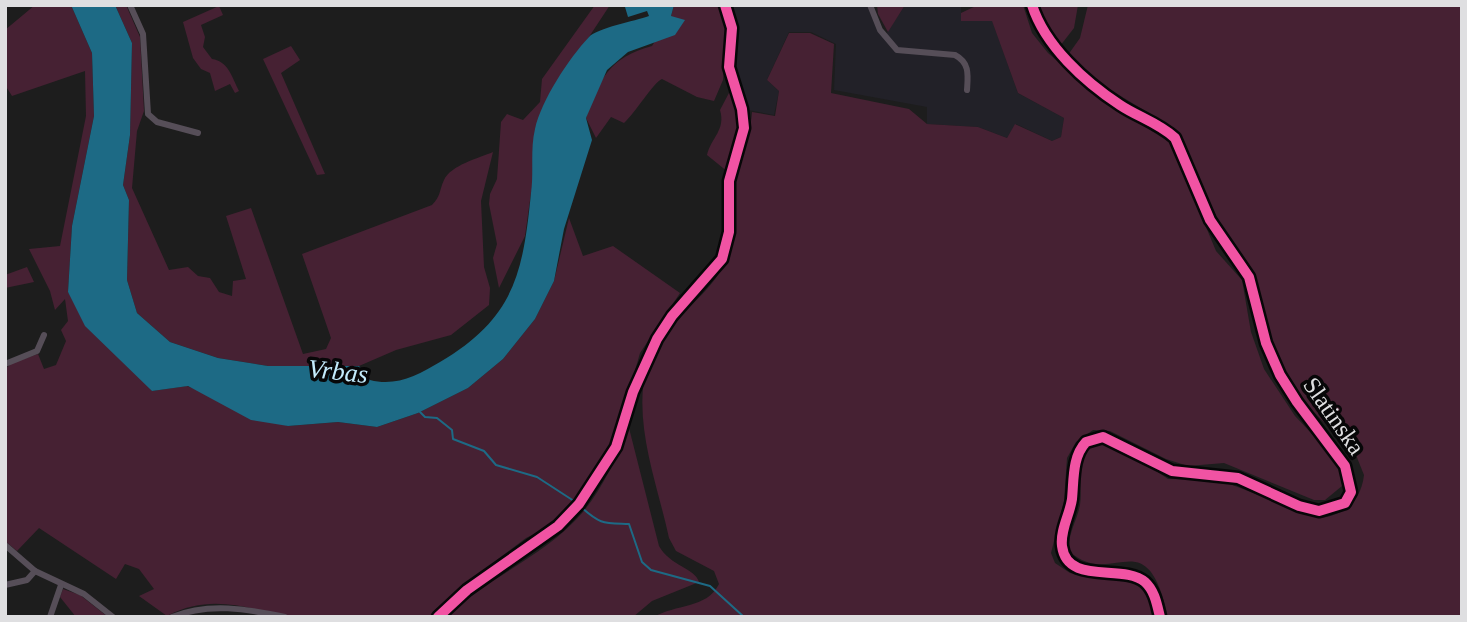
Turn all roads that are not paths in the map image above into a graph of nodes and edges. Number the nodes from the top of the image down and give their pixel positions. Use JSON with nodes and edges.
{"nodes":[{"id":1,"x":130,"y":5,"type":"edge"},
{"id":2,"x":725,"y":5,"type":"edge"},
{"id":3,"x":870,"y":5,"type":"edge"},
{"id":4,"x":1032,"y":5,"type":"edge"},
{"id":5,"x":967,"y":90,"type":"dead end"},
{"id":6,"x":198,"y":133,"type":"dead end"},
{"id":7,"x":44,"y":335,"type":"dead end"},
{"id":8,"x":5,"y":364,"type":"edge"},
{"id":9,"x":5,"y":545,"type":"edge"},
{"id":10,"x":35,"y":571,"type":"junction"},
{"id":11,"x":5,"y":585,"type":"edge"},
{"id":12,"x":61,"y":585,"type":"junction"},
{"id":13,"x":50,"y":617,"type":"edge"},
{"id":14,"x":113,"y":617,"type":"edge"},
{"id":15,"x":172,"y":617,"type":"edge"},
{"id":16,"x":285,"y":617,"type":"edge"},
{"id":17,"x":439,"y":617,"type":"edge"},
{"id":18,"x":1160,"y":617,"type":"edge"}],
"edges":[{"from":1,"to":6,"type":"street"},
{"from":2,"to":17,"type":"street"},
{"from":3,"to":5,"type":"street"},
{"from":4,"to":18,"type":"street","name":"Slatinska"},
{"from":7,"to":8,"type":"street"},
{"from":9,"to":10,"type":"street"},
{"from":10,"to":11,"type":"street"},
{"from":10,"to":12,"type":"street"},
{"from":12,"to":13,"type":"street"},
{"from":12,"to":14,"type":"street"},
{"from":15,"to":16,"type":"street"}]}
